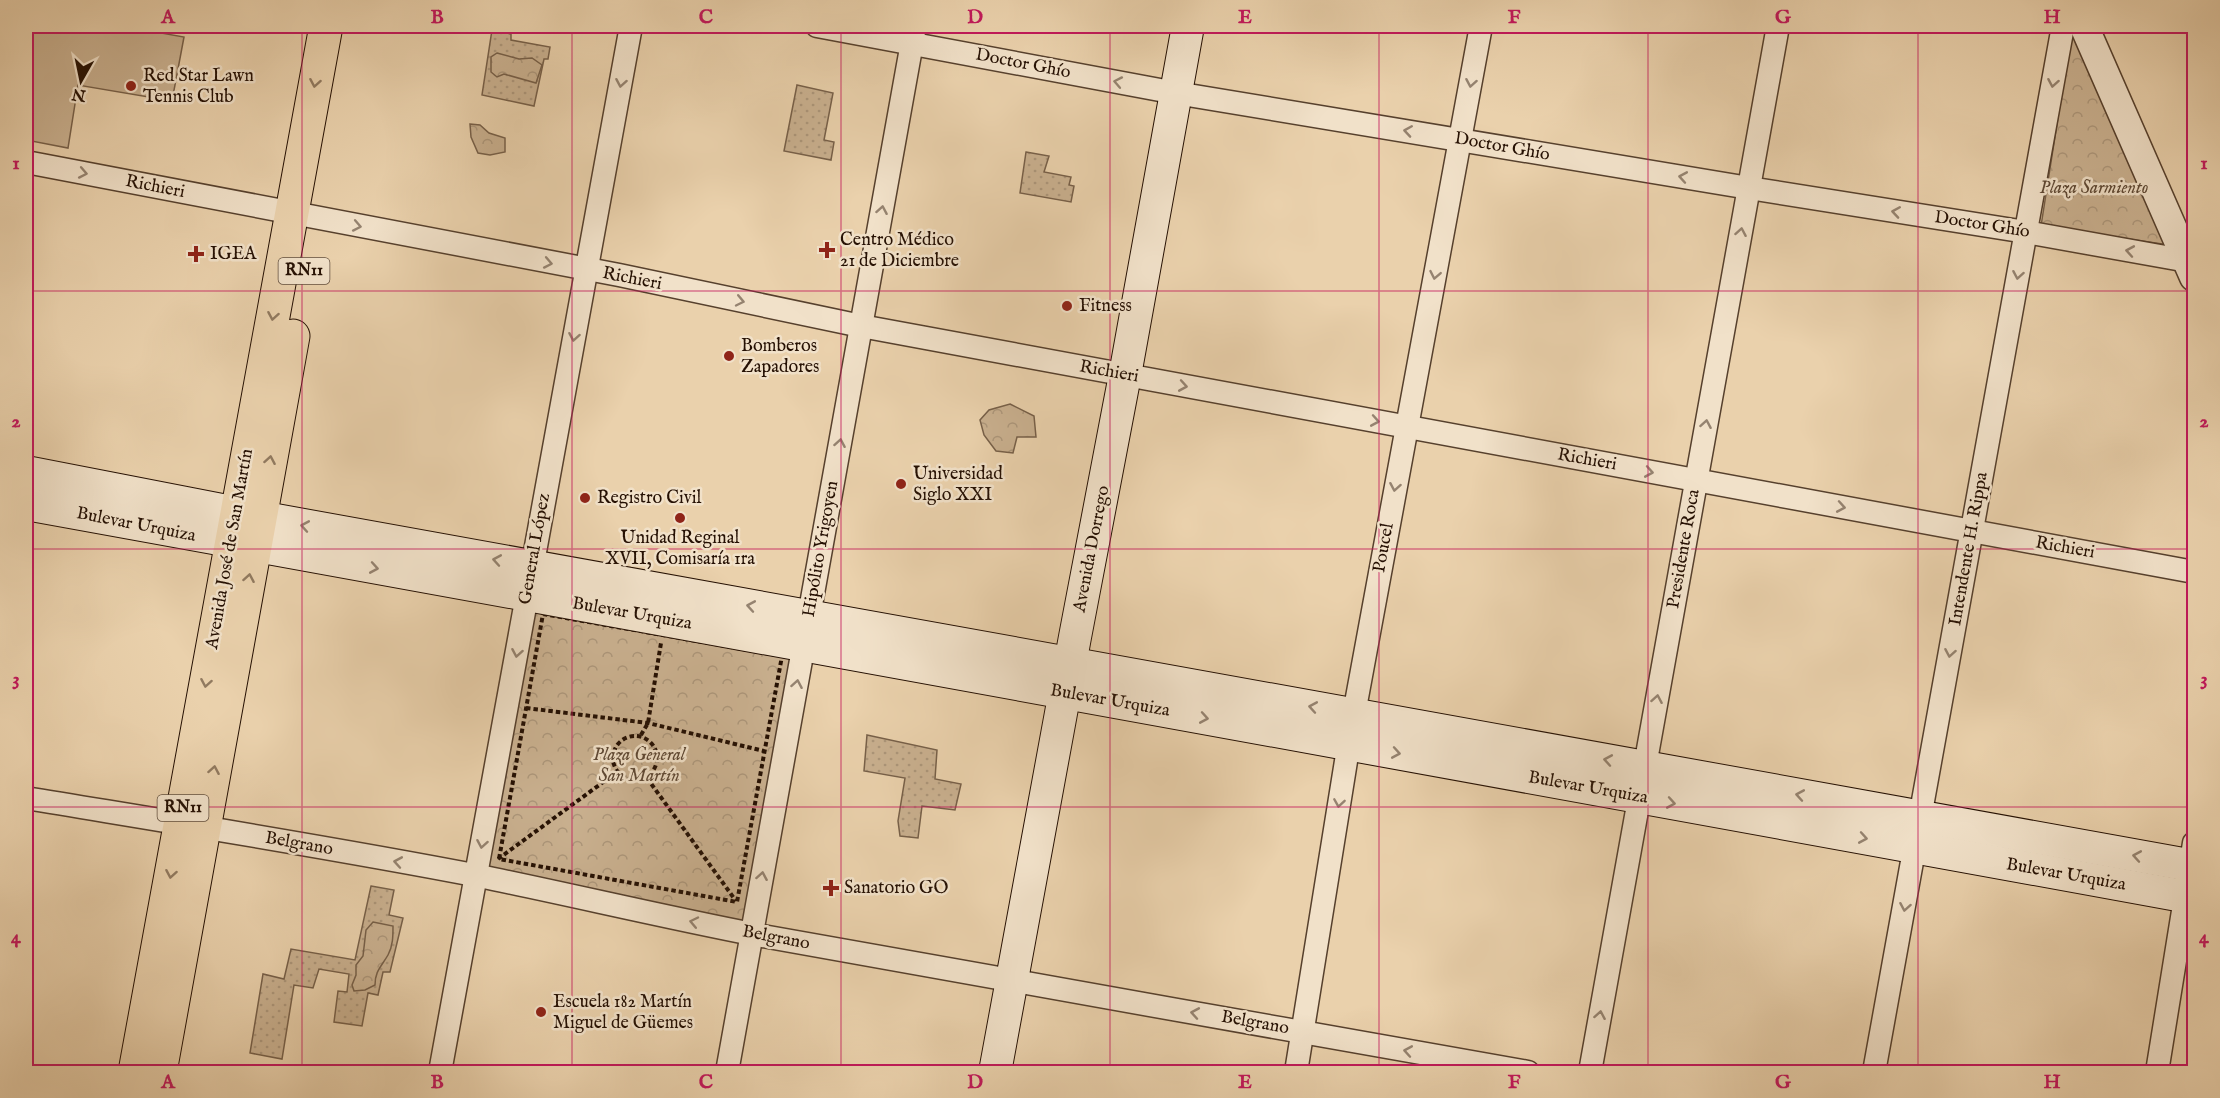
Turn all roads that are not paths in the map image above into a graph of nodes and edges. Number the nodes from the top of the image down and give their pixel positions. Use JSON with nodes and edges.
{"nodes":[{"id":1,"x":326,"y":26,"type":"edge"},
{"id":2,"x":349,"y":26,"type":"edge"},
{"id":3,"x":631,"y":26,"type":"edge"},
{"id":4,"x":817,"y":26,"type":"edge"},
{"id":5,"x":1188,"y":26,"type":"edge"},
{"id":6,"x":1481,"y":26,"type":"edge"},
{"id":7,"x":1778,"y":26,"type":"edge"},
{"id":8,"x":2063,"y":26,"type":"edge"},
{"id":9,"x":2084,"y":26,"type":"edge"},
{"id":10,"x":913,"y":34,"type":"edge"},
{"id":11,"x":1176,"y":93,"type":"junction"},
{"id":12,"x":1461,"y":140,"type":"junction"},
{"id":13,"x":26,"y":162,"type":"edge"},
{"id":14,"x":1749,"y":188,"type":"junction"},
{"id":15,"x":303,"y":215,"type":"junction"},
{"id":16,"x":2026,"y":232,"type":"junction"},
{"id":17,"x":2191,"y":269,"type":"edge"},
{"id":18,"x":586,"y":270,"type":"junction"},
{"id":19,"x":861,"y":326,"type":"junction"},
{"id":20,"x":1125,"y":375,"type":"junction"},
{"id":21,"x":1406,"y":427,"type":"junction"},
{"id":22,"x":26,"y":472,"type":"edge"},
{"id":23,"x":1696,"y":480,"type":"junction"},
{"id":24,"x":26,"y":504,"type":"edge"},
{"id":25,"x":246,"y":530,"type":"junction"},
{"id":26,"x":1972,"y":531,"type":"junction"},
{"id":27,"x":2194,"y":572,"type":"edge"},
{"id":28,"x":530,"y":581,"type":"junction"},
{"id":29,"x":806,"y":631,"type":"junction"},
{"id":30,"x":1067,"y":678,"type":"junction"},
{"id":31,"x":1351,"y":729,"type":"junction"},
{"id":32,"x":1645,"y":767,"type":"junction"},
{"id":33,"x":1639,"y":797,"type":"junction"},
{"id":34,"x":26,"y":798,"type":"edge"},
{"id":35,"x":1921,"y":817,"type":"junction"},
{"id":36,"x":192,"y":825,"type":"junction"},
{"id":37,"x":1916,"y":848,"type":"junction"},
{"id":38,"x":2193,"y":858,"type":"edge"},
{"id":39,"x":476,"y":876,"type":"junction"},
{"id":40,"x":2190,"y":898,"type":"edge"},
{"id":41,"x":751,"y":934,"type":"junction"},
{"id":42,"x":1012,"y":982,"type":"junction"},
{"id":43,"x":1304,"y":1031,"type":"junction"},
{"id":44,"x":135,"y":1072,"type":"edge"},
{"id":45,"x":160,"y":1072,"type":"edge"},
{"id":46,"x":440,"y":1072,"type":"edge"},
{"id":47,"x":727,"y":1072,"type":"edge"},
{"id":48,"x":995,"y":1072,"type":"edge"},
{"id":49,"x":1296,"y":1072,"type":"edge"},
{"id":50,"x":1528,"y":1072,"type":"edge"},
{"id":51,"x":1590,"y":1072,"type":"edge"},
{"id":52,"x":1874,"y":1072,"type":"edge"},
{"id":53,"x":2157,"y":1072,"type":"edge"}],
"edges":[{"from":1,"to":15,"type":"main road","name":"Avenida José de San Martín","number":"RN11","one_way":true},
{"from":2,"to":15,"type":"main road","name":"Avenida José de San Martín","number":"RN11"},
{"from":3,"to":18,"type":"street","name":"General López","one_way":true},
{"from":4,"to":10,"type":"street","name":"Doctor Ghío"},
{"from":5,"to":11,"type":"main road","name":"Avenida Dorrego"},
{"from":6,"to":12,"type":"street","name":"Poucel","one_way":true},
{"from":7,"to":14,"type":"street","name":"Presidente Roca"},
{"from":8,"to":16,"type":"street","name":"Intendente H. Rippa","one_way":true},
{"from":9,"to":17,"type":"street"},
{"from":11,"to":10,"type":"street","name":"Doctor Ghío","one_way":true},
{"from":19,"to":10,"type":"street","name":"Hipólito Yrigoyen","one_way":true},
{"from":12,"to":11,"type":"street","name":"Doctor Ghío","one_way":true},
{"from":11,"to":20,"type":"main road","name":"Avenida Dorrego"},
{"from":14,"to":12,"type":"street","name":"Doctor Ghío","one_way":true},
{"from":12,"to":21,"type":"street","name":"Poucel","one_way":true},
{"from":13,"to":15,"type":"street","name":"Richieri","one_way":true},
{"from":16,"to":14,"type":"street","name":"Doctor Ghío","one_way":true},
{"from":23,"to":14,"type":"street","name":"Presidente Roca","one_way":true},
{"from":15,"to":18,"type":"street","name":"Richieri","one_way":true},
{"from":15,"to":25,"type":"main road","name":"Avenida José de San Martín","number":"RN11"},
{"from":17,"to":16,"type":"street","name":"Doctor Ghío","one_way":true},
{"from":16,"to":26,"type":"street","name":"Intendente H. Rippa","one_way":true},
{"from":18,"to":19,"type":"street","name":"Richieri","one_way":true},
{"from":18,"to":28,"type":"street","name":"General López","one_way":true},
{"from":19,"to":20,"type":"street","name":"Richieri"},
{"from":29,"to":19,"type":"street","name":"Hipólito Yrigoyen","one_way":true},
{"from":20,"to":21,"type":"street","name":"Richieri","one_way":true},
{"from":20,"to":30,"type":"main road","name":"Avenida Dorrego"},
{"from":21,"to":23,"type":"street","name":"Richieri","one_way":true},
{"from":21,"to":31,"type":"street","name":"Poucel","one_way":true},
{"from":22,"to":25,"type":"main road","name":"Bulevar Urquiza"},
{"from":23,"to":26,"type":"street","name":"Richieri","one_way":true},
{"from":32,"to":23,"type":"street","name":"Presidente Roca","one_way":true},
{"from":24,"to":25,"type":"main road","name":"Bulevar Urquiza"},
{"from":25,"to":28,"type":"main road","name":"Bulevar Urquiza"},
{"from":25,"to":36,"type":"main road","name":"Avenida José de San Martín","number":"RN11"},
{"from":26,"to":27,"type":"street","name":"Richieri"},
{"from":26,"to":35,"type":"street","name":"Intendente H. Rippa","one_way":true},
{"from":29,"to":28,"type":"main road","name":"Bulevar Urquiza","one_way":true},
{"from":28,"to":29,"type":"main road","name":"Bulevar Urquiza"},
{"from":28,"to":39,"type":"street","name":"General López","one_way":true},
{"from":29,"to":30,"type":"main road","name":"Bulevar Urquiza"},
{"from":41,"to":29,"type":"street","name":"Hipólito Yrigoyen","one_way":true},
{"from":30,"to":31,"type":"main road","name":"Bulevar Urquiza"},
{"from":30,"to":42,"type":"main road","name":"Avenida Dorrego"},
{"from":32,"to":31,"type":"main road","name":"Bulevar Urquiza","one_way":true},
{"from":31,"to":33,"type":"main road","name":"Bulevar Urquiza","one_way":true},
{"from":31,"to":43,"type":"street","name":"Poucel","one_way":true},
{"from":32,"to":33,"type":"street","name":"Presidente Roca"},
{"from":35,"to":32,"type":"main road","name":"Bulevar Urquiza","one_way":true},
{"from":33,"to":37,"type":"main road","name":"Bulevar Urquiza","one_way":true},
{"from":51,"to":33,"type":"street","name":"Presidente Roca","one_way":true},
{"from":34,"to":36,"type":"street","name":"Belgrano"},
{"from":35,"to":37,"type":"street","name":"Intendente H. Rippa"},
{"from":38,"to":35,"type":"main road","name":"Bulevar Urquiza","one_way":true},
{"from":39,"to":36,"type":"street","name":"Belgrano","one_way":true},
{"from":36,"to":44,"type":"main road","name":"Avenida José de San Martín","number":"RN11","one_way":true},
{"from":36,"to":45,"type":"main road","name":"Avenida José de San Martín","number":"RN11"},
{"from":37,"to":40,"type":"main road","name":"Bulevar Urquiza"},
{"from":37,"to":52,"type":"street","name":"Intendente H. Rippa","one_way":true},
{"from":38,"to":40,"type":"street"},
{"from":41,"to":39,"type":"street","name":"Belgrano","one_way":true},
{"from":39,"to":46,"type":"street","name":"General López"},
{"from":40,"to":53,"type":"street"},
{"from":41,"to":42,"type":"street","name":"Belgrano"},
{"from":41,"to":47,"type":"street","name":"Hipólito Yrigoyen"},
{"from":43,"to":42,"type":"street","name":"Belgrano","one_way":true},
{"from":42,"to":48,"type":"main road","name":"Avenida Dorrego"},
{"from":43,"to":49,"type":"street","name":"Poucel"},
{"from":50,"to":43,"type":"street","name":"Belgrano","one_way":true}]}
